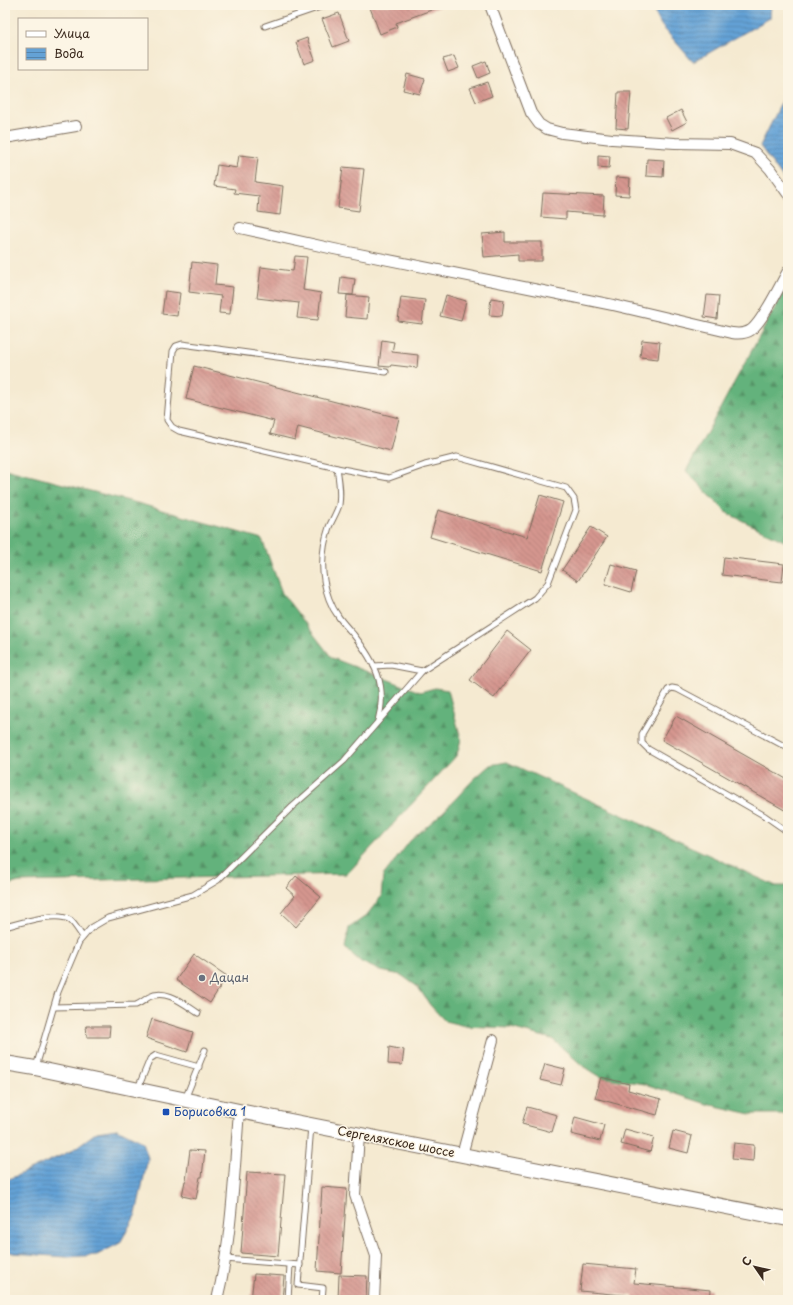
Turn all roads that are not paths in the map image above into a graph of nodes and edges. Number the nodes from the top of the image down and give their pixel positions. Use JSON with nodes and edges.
{"nodes":[{"id":1,"x":326,"y":5,"type":"edge"},
{"id":2,"x":490,"y":5,"type":"edge"},
{"id":3,"x":265,"y":26,"type":"dead end"},
{"id":4,"x":76,"y":126,"type":"dead end"},
{"id":5,"x":5,"y":138,"type":"edge"},
{"id":6,"x":788,"y":194,"type":"edge"},
{"id":7,"x":240,"y":228,"type":"dead end"},
{"id":8,"x":788,"y":271,"type":"edge"},
{"id":9,"x":386,"y":372,"type":"dead end"},
{"id":10,"x":337,"y":468,"type":"junction"},
{"id":11,"x":374,"y":666,"type":"junction"},
{"id":12,"x":422,"y":671,"type":"junction"},
{"id":13,"x":378,"y":722,"type":"junction"},
{"id":14,"x":788,"y":748,"type":"edge"},
{"id":15,"x":788,"y":832,"type":"edge"},
{"id":16,"x":5,"y":927,"type":"edge"},
{"id":17,"x":83,"y":937,"type":"junction"},
{"id":18,"x":54,"y":1007,"type":"junction"},
{"id":19,"x":198,"y":1013,"type":"dead end"},
{"id":20,"x":493,"y":1040,"type":"dead end"},
{"id":21,"x":205,"y":1050,"type":"dead end"},
{"id":22,"x":5,"y":1063,"type":"edge"},
{"id":23,"x":199,"y":1067,"type":"junction"},
{"id":24,"x":35,"y":1068,"type":"junction"},
{"id":25,"x":137,"y":1090,"type":"junction"},
{"id":26,"x":185,"y":1100,"type":"junction"},
{"id":27,"x":240,"y":1111,"type":"junction"},
{"id":28,"x":311,"y":1125,"type":"junction"},
{"id":29,"x":359,"y":1135,"type":"junction"},
{"id":30,"x":462,"y":1155,"type":"junction"},
{"id":31,"x":788,"y":1219,"type":"edge"},
{"id":32,"x":225,"y":1259,"type":"junction"},
{"id":33,"x":290,"y":1265,"type":"junction"},
{"id":34,"x":300,"y":1265,"type":"junction"},
{"id":35,"x":217,"y":1300,"type":"edge"},
{"id":36,"x":288,"y":1300,"type":"edge"},
{"id":37,"x":322,"y":1300,"type":"edge"},
{"id":38,"x":374,"y":1300,"type":"edge"}],
"edges":[{"from":1,"to":3,"type":"lane"},
{"from":2,"to":6,"type":"street"},
{"from":4,"to":5,"type":"street"},
{"from":7,"to":8,"type":"street"},
{"from":9,"to":10,"type":"lane"},
{"from":10,"to":11,"type":"lane"},
{"from":10,"to":12,"type":"lane"},
{"from":11,"to":12,"type":"lane"},
{"from":11,"to":13,"type":"lane"},
{"from":12,"to":13,"type":"lane"},
{"from":13,"to":17,"type":"lane"},
{"from":14,"to":15,"type":"lane"},
{"from":16,"to":17,"type":"lane"},
{"from":17,"to":18,"type":"lane"},
{"from":18,"to":19,"type":"lane"},
{"from":18,"to":24,"type":"lane"},
{"from":20,"to":30,"type":"street"},
{"from":21,"to":23,"type":"lane"},
{"from":22,"to":24,"type":"main road","name":"Сергеляхское шоссе"},
{"from":23,"to":25,"type":"lane"},
{"from":23,"to":26,"type":"lane"},
{"from":24,"to":25,"type":"main road","name":"Сергеляхское шоссе"},
{"from":25,"to":26,"type":"main road","name":"Сергеляхское шоссе"},
{"from":26,"to":27,"type":"main road","name":"Сергеляхское шоссе"},
{"from":27,"to":28,"type":"main road","name":"Сергеляхское шоссе"},
{"from":27,"to":32,"type":"street"},
{"from":28,"to":29,"type":"main road","name":"Сергеляхское шоссе"},
{"from":28,"to":34,"type":"lane"},
{"from":29,"to":30,"type":"main road","name":"Сергеляхское шоссе"},
{"from":29,"to":38,"type":"street"},
{"from":30,"to":31,"type":"main road","name":"Сергеляхское шоссе"},
{"from":32,"to":33,"type":"lane"},
{"from":32,"to":35,"type":"street"},
{"from":33,"to":34,"type":"lane"},
{"from":33,"to":36,"type":"lane"},
{"from":34,"to":37,"type":"lane"}]}
